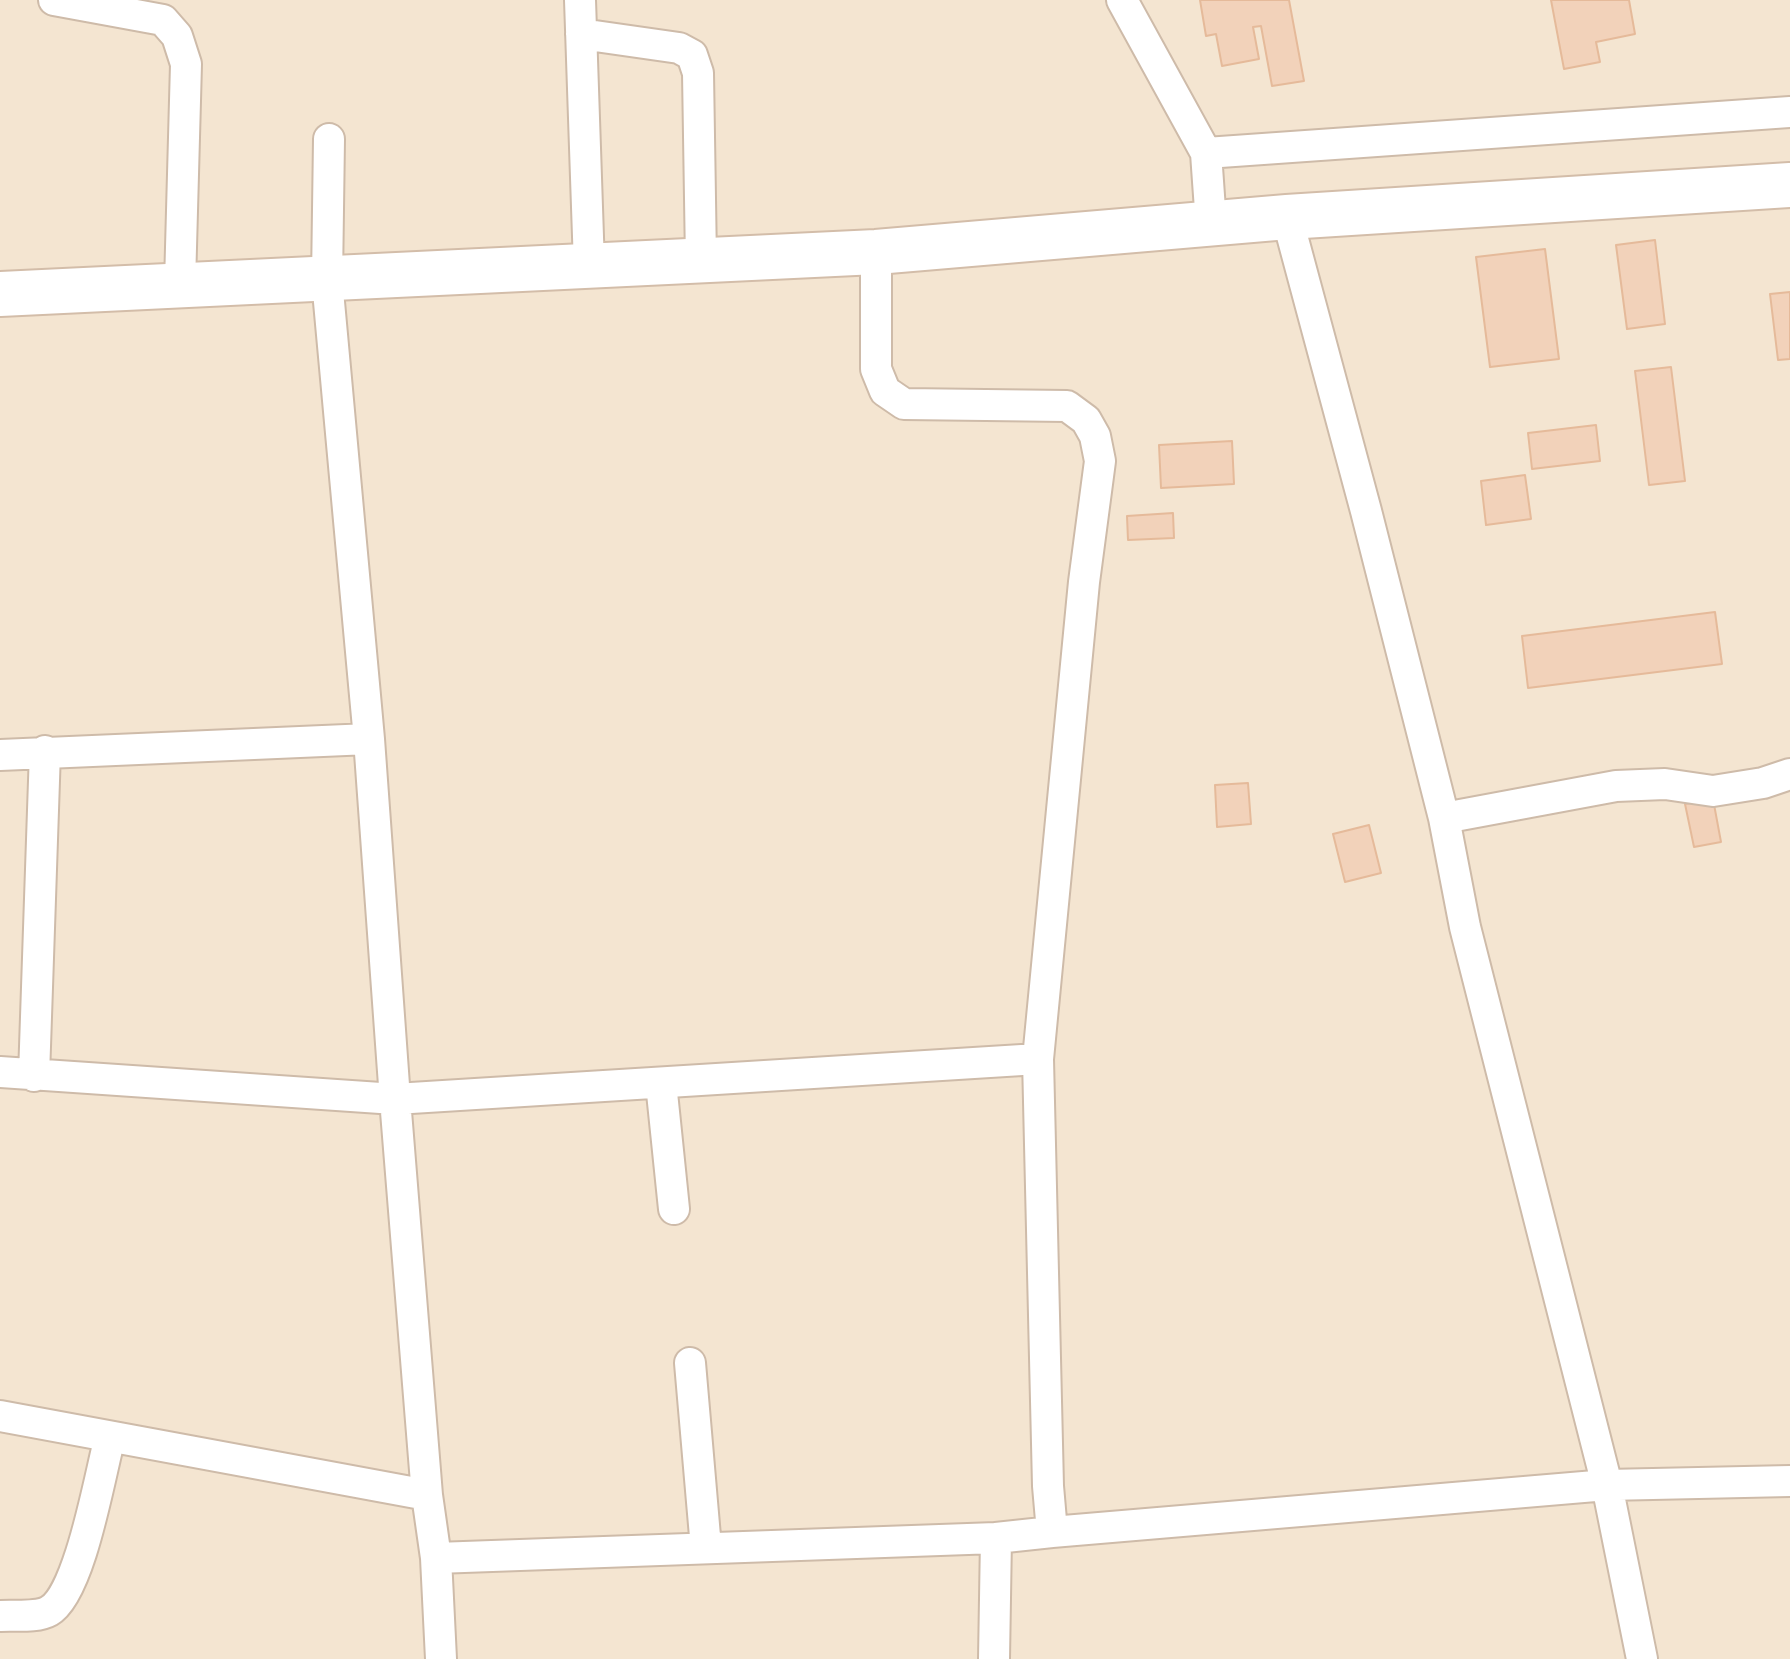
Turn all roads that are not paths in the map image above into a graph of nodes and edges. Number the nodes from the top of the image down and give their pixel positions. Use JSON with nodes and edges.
{"nodes":[{"id":1,"x":54,"y":0,"type":"edge"},
{"id":2,"x":580,"y":0,"type":"edge"},
{"id":3,"x":1122,"y":0,"type":"edge"},
{"id":4,"x":166,"y":10,"type":"edge"},
{"id":5,"x":581,"y":34,"type":"junction"},
{"id":6,"x":1790,"y":112,"type":"edge"},
{"id":7,"x":329,"y":139,"type":"dead end"},
{"id":8,"x":1206,"y":153,"type":"junction"},
{"id":9,"x":1790,"y":185,"type":"edge"},
{"id":10,"x":1287,"y":217,"type":"junction"},
{"id":11,"x":1211,"y":224,"type":"junction"},
{"id":12,"x":876,"y":252,"type":"junction"},
{"id":13,"x":701,"y":261,"type":"junction"},
{"id":14,"x":589,"y":266,"type":"junction"},
{"id":15,"x":327,"y":280,"type":"junction"},
{"id":16,"x":180,"y":284,"type":"junction"},
{"id":17,"x":0,"y":294,"type":"edge"},
{"id":18,"x":369,"y":739,"type":"junction"},
{"id":19,"x":45,"y":751,"type":"junction"},
{"id":20,"x":0,"y":755,"type":"edge"},
{"id":21,"x":1790,"y":774,"type":"edge"},
{"id":22,"x":1444,"y":818,"type":"junction"},
{"id":23,"x":1038,"y":1059,"type":"junction"},
{"id":24,"x":0,"y":1072,"type":"edge"},
{"id":25,"x":34,"y":1076,"type":"junction"},
{"id":26,"x":661,"y":1083,"type":"junction"},
{"id":27,"x":395,"y":1099,"type":"junction"},
{"id":28,"x":674,"y":1209,"type":"dead end"},
{"id":29,"x":690,"y":1363,"type":"dead end"},
{"id":30,"x":0,"y":1416,"type":"edge"},
{"id":31,"x":110,"y":1437,"type":"junction"},
{"id":32,"x":1790,"y":1481,"type":"edge"},
{"id":33,"x":1607,"y":1485,"type":"junction"},
{"id":34,"x":427,"y":1495,"type":"junction"},
{"id":35,"x":1052,"y":1532,"type":"junction"},
{"id":36,"x":996,"y":1538,"type":"junction"},
{"id":37,"x":706,"y":1548,"type":"junction"},
{"id":38,"x":436,"y":1558,"type":"junction"},
{"id":39,"x":0,"y":1616,"type":"edge"},
{"id":40,"x":441,"y":1659,"type":"edge"},
{"id":41,"x":994,"y":1659,"type":"edge"},
{"id":42,"x":1642,"y":1659,"type":"edge"}],
"edges":[{"from":1,"to":4,"type":"street"},
{"from":2,"to":5,"type":"street"},
{"from":3,"to":8,"type":"street"},
{"from":4,"to":16,"type":"street"},
{"from":5,"to":13,"type":"street"},
{"from":5,"to":14,"type":"street"},
{"from":6,"to":8,"type":"street"},
{"from":7,"to":15,"type":"street"},
{"from":8,"to":11,"type":"street"},
{"from":9,"to":10,"type":"main road"},
{"from":10,"to":11,"type":"main road"},
{"from":10,"to":22,"type":"street"},
{"from":11,"to":12,"type":"main road"},
{"from":12,"to":13,"type":"main road"},
{"from":12,"to":23,"type":"street"},
{"from":13,"to":14,"type":"main road"},
{"from":14,"to":15,"type":"main road"},
{"from":15,"to":16,"type":"main road"},
{"from":15,"to":18,"type":"street"},
{"from":16,"to":17,"type":"main road"},
{"from":18,"to":19,"type":"street"},
{"from":18,"to":27,"type":"street"},
{"from":19,"to":20,"type":"street"},
{"from":19,"to":25,"type":"street"},
{"from":21,"to":22,"type":"street"},
{"from":22,"to":33,"type":"street"},
{"from":23,"to":26,"type":"street"},
{"from":23,"to":35,"type":"street"},
{"from":24,"to":25,"type":"street"},
{"from":25,"to":27,"type":"street"},
{"from":26,"to":27,"type":"street"},
{"from":26,"to":28,"type":"street"},
{"from":27,"to":34,"type":"street"},
{"from":29,"to":37,"type":"street"},
{"from":30,"to":31,"type":"street"},
{"from":31,"to":34,"type":"street"},
{"from":31,"to":39,"type":"street"},
{"from":32,"to":33,"type":"street"},
{"from":33,"to":35,"type":"street"},
{"from":33,"to":42,"type":"street"},
{"from":34,"to":38,"type":"street"},
{"from":35,"to":36,"type":"street"},
{"from":36,"to":37,"type":"street"},
{"from":36,"to":41,"type":"street"},
{"from":37,"to":38,"type":"street"},
{"from":38,"to":40,"type":"street"}]}
